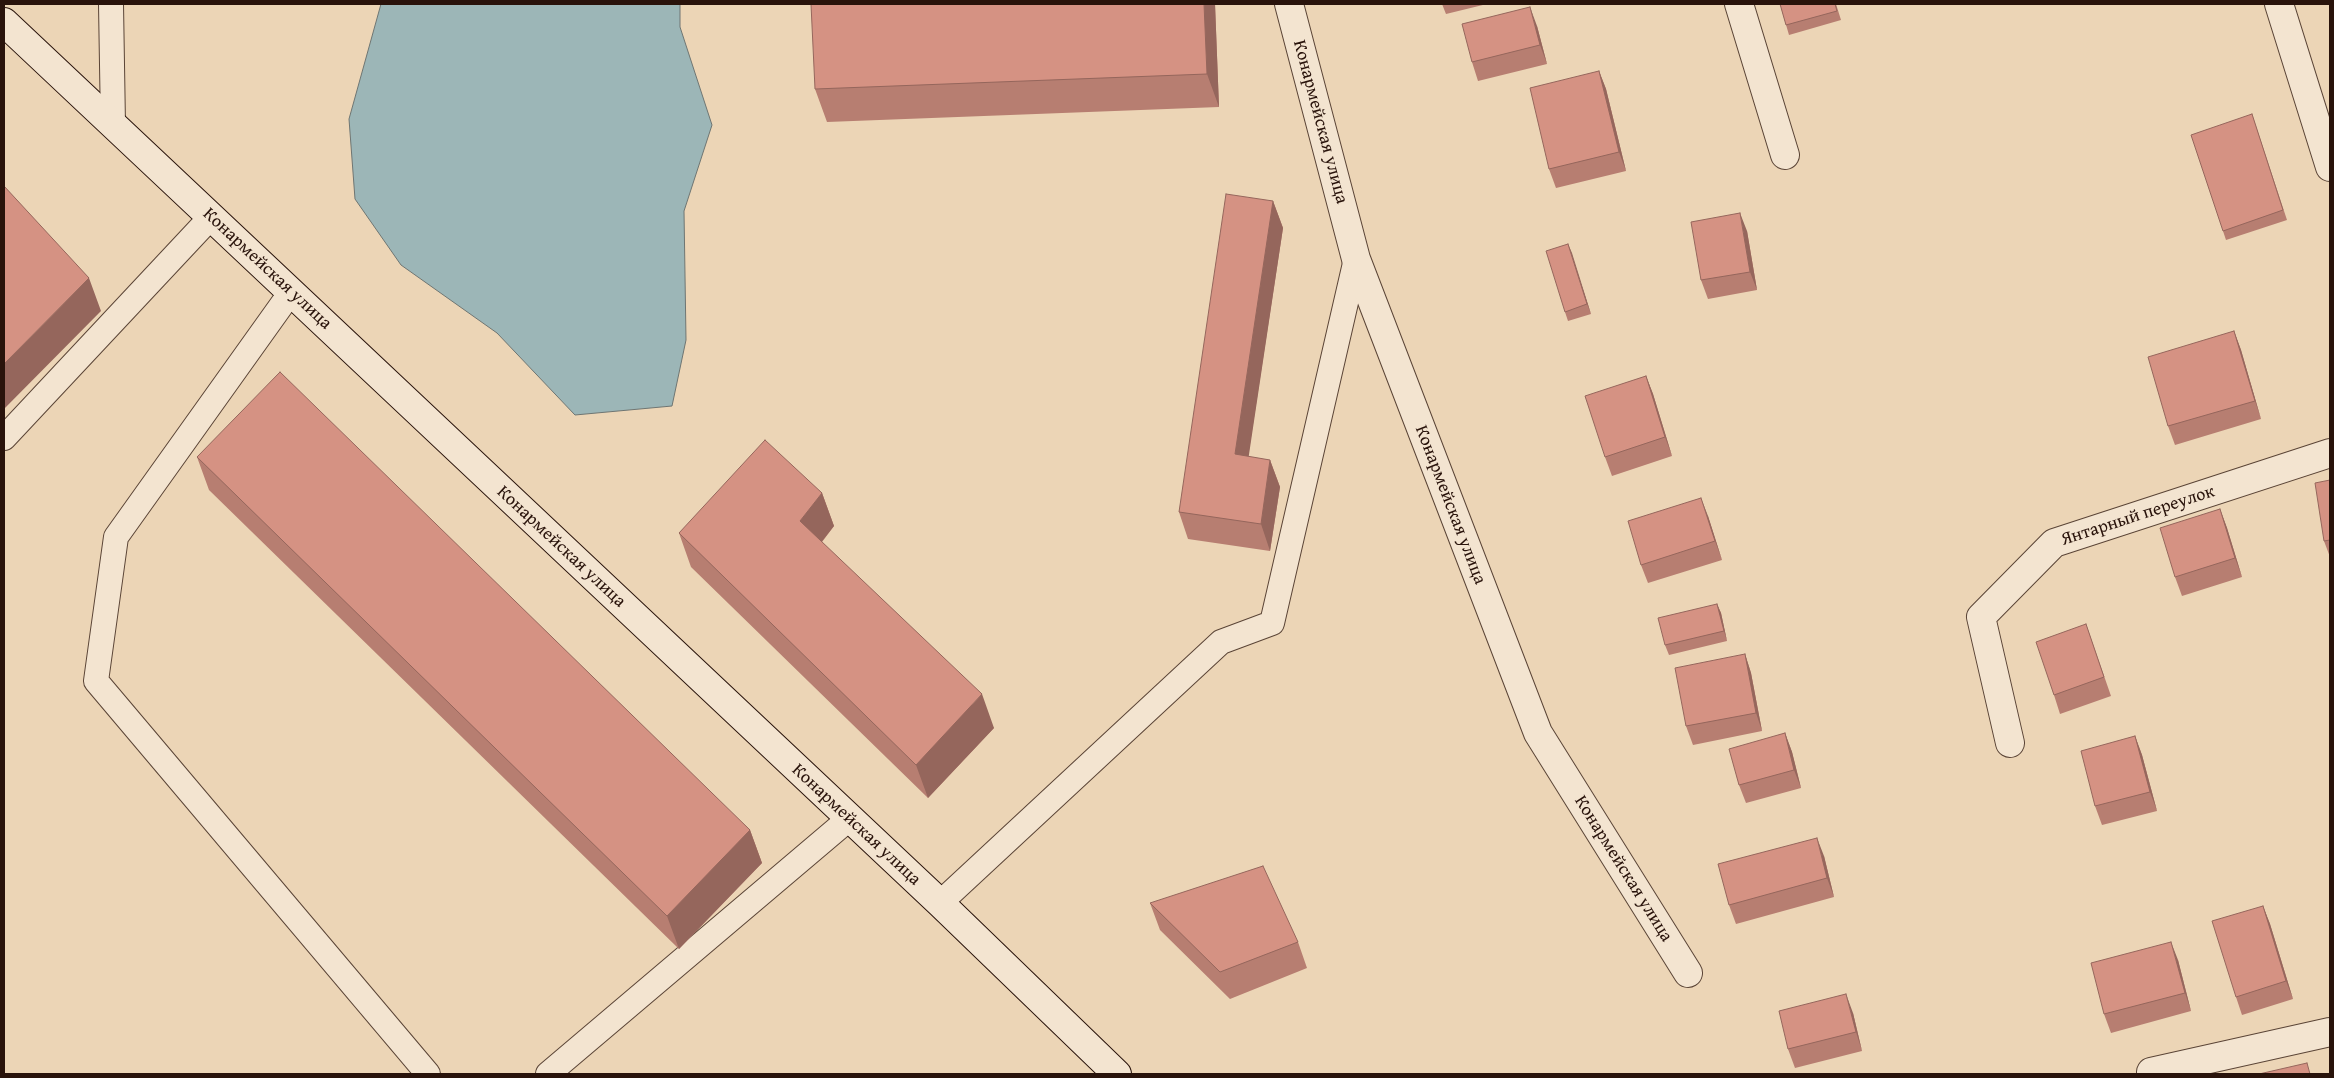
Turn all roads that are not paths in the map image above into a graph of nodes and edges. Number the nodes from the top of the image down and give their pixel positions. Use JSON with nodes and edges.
{"nodes":[{"id":1,"x":111,"y":4,"type":"edge"},
{"id":2,"x":1289,"y":4,"type":"edge"},
{"id":3,"x":1739,"y":4,"type":"edge"},
{"id":4,"x":2279,"y":4,"type":"edge"},
{"id":5,"x":4,"y":22,"type":"edge"},
{"id":6,"x":113,"y":125,"type":"junction"},
{"id":7,"x":1785,"y":155,"type":"dead end"},
{"id":8,"x":2330,"y":166,"type":"edge"},
{"id":9,"x":211,"y":217,"type":"junction"},
{"id":10,"x":1356,"y":259,"type":"junction"},
{"id":11,"x":291,"y":292,"type":"junction"},
{"id":12,"x":4,"y":438,"type":"edge"},
{"id":13,"x":2330,"y":453,"type":"edge"},
{"id":14,"x":2010,"y":744,"type":"dead end"},
{"id":15,"x":850,"y":818,"type":"junction"},
{"id":16,"x":940,"y":903,"type":"junction"},
{"id":17,"x":1688,"y":972,"type":"dead end"},
{"id":18,"x":2330,"y":1032,"type":"edge"},
{"id":19,"x":2150,"y":1072,"type":"dead end"},
{"id":20,"x":428,"y":1074,"type":"edge"},
{"id":21,"x":548,"y":1074,"type":"edge"},
{"id":22,"x":1117,"y":1074,"type":"edge"}],
"edges":[{"from":1,"to":6,"type":"lane"},
{"from":2,"to":10,"type":"street","name":"Конармейская улица"},
{"from":3,"to":7,"type":"street"},
{"from":4,"to":8,"type":"street"},
{"from":5,"to":6,"type":"street","name":"Конармейская улица"},
{"from":6,"to":9,"type":"street","name":"Конармейская улица"},
{"from":9,"to":11,"type":"street","name":"Конармейская улица"},
{"from":9,"to":12,"type":"lane"},
{"from":10,"to":16,"type":"lane"},
{"from":10,"to":17,"type":"street","name":"Конармейская улица"},
{"from":11,"to":15,"type":"street","name":"Конармейская улица"},
{"from":11,"to":20,"type":"lane"},
{"from":13,"to":14,"type":"street","name":"Янтарный переулок"},
{"from":15,"to":16,"type":"street","name":"Конармейская улица"},
{"from":15,"to":21,"type":"lane"},
{"from":16,"to":22,"type":"street","name":"Конармейская улица"},
{"from":18,"to":19,"type":"street"}]}
